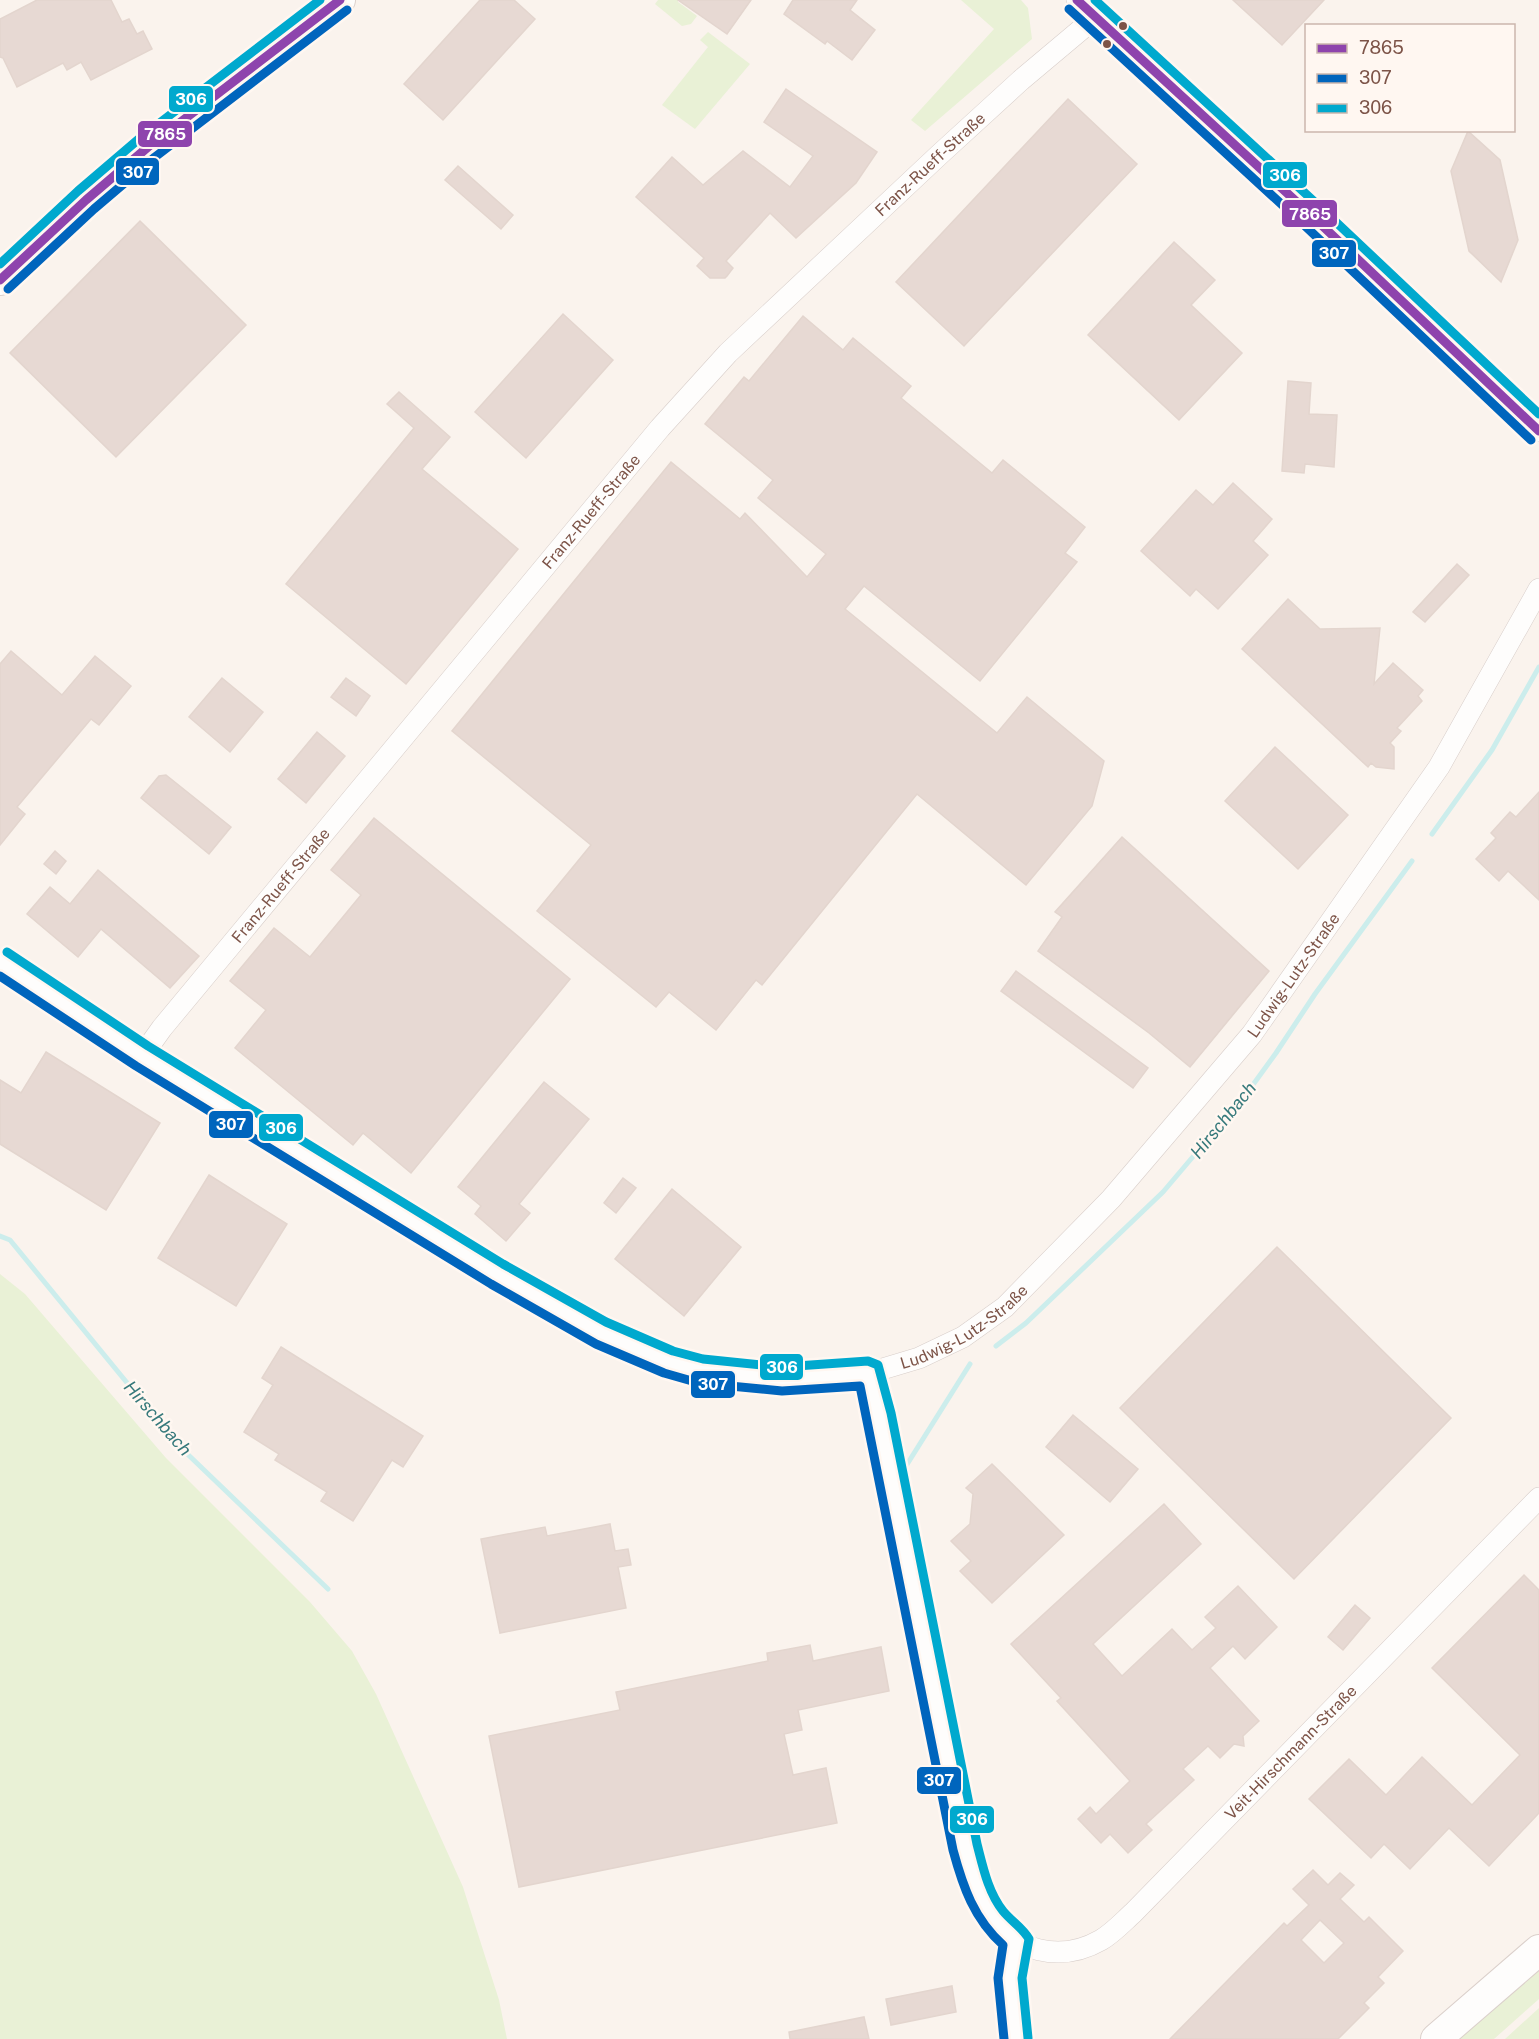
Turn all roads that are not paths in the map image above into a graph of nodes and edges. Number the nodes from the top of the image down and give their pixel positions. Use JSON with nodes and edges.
{"nodes":[{"id":1,"x":340,"y":0,"type":"edge"},
{"id":2,"x":1077,"y":0,"type":"edge"},
{"id":3,"x":1096,"y":17,"type":"junction"},
{"id":4,"x":0,"y":280,"type":"edge"},
{"id":5,"x":1539,"y":431,"type":"edge"},
{"id":6,"x":1539,"y":589,"type":"edge"},
{"id":7,"x":0,"y":962,"type":"edge"},
{"id":8,"x":142,"y":1056,"type":"junction"},
{"id":9,"x":869,"y":1373,"type":"junction"},
{"id":10,"x":1539,"y":1498,"type":"edge"},
{"id":11,"x":1017,"y":1942,"type":"junction"},
{"id":12,"x":1539,"y":1950,"type":"edge"},
{"id":13,"x":1016,"y":2039,"type":"edge"},
{"id":14,"x":1436,"y":2039,"type":"edge"}],
"edges":[{"from":1,"to":4,"type":"street"},
{"from":2,"to":3,"type":"street"},
{"from":3,"to":5,"type":"street"},
{"from":3,"to":8,"type":"street","name":"Franz-Rueff-Straße"},
{"from":6,"to":9,"type":"street","name":"Ludwig-Lutz-Straße"},
{"from":7,"to":8,"type":"street","name":"Ludwig-Lutz-Straße"},
{"from":8,"to":9,"type":"street","name":"Ludwig-Lutz-Straße"},
{"from":9,"to":11,"type":"street","name":"Veit-Hirschmann-Straße"},
{"from":10,"to":11,"type":"street","name":"Veit-Hirschmann-Straße"},
{"from":11,"to":13,"type":"street"},
{"from":12,"to":14,"type":"street"}]}
